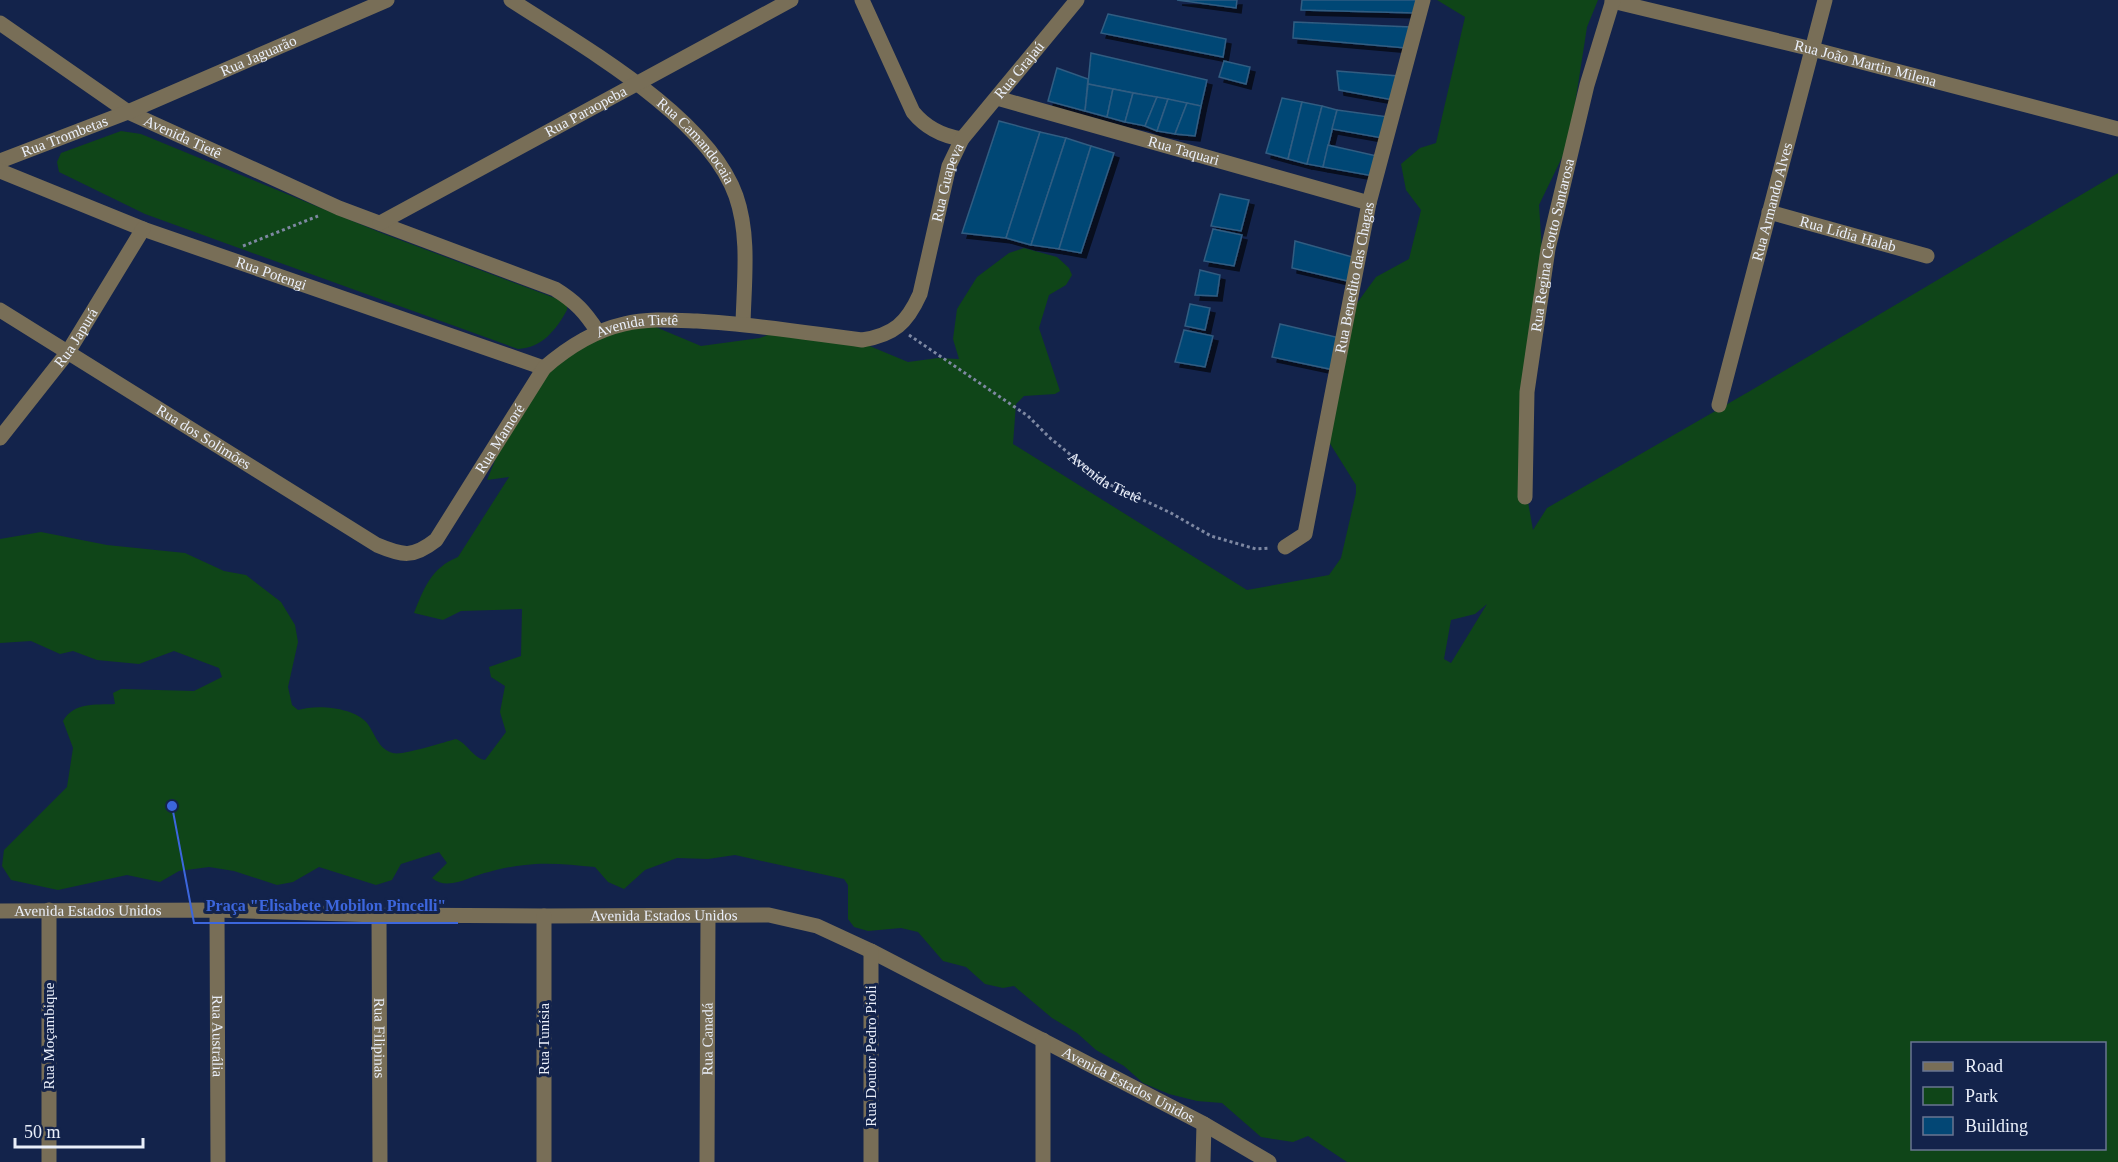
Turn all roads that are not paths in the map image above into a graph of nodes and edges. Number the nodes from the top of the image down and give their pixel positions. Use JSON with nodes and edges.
{"nodes":[{"id":1,"x":387,"y":0,"type":"edge"},
{"id":2,"x":512,"y":0,"type":"edge"},
{"id":3,"x":791,"y":0,"type":"edge"},
{"id":4,"x":862,"y":0,"type":"edge"},
{"id":5,"x":1077,"y":0,"type":"edge"},
{"id":6,"x":1422,"y":0,"type":"edge"},
{"id":7,"x":1825,"y":0,"type":"edge"},
{"id":8,"x":1612,"y":1,"type":"edge"},
{"id":9,"x":0,"y":22,"type":"edge"},
{"id":10,"x":1812,"y":49,"type":"junction"},
{"id":11,"x":638,"y":84,"type":"junction"},
{"id":12,"x":997,"y":98,"type":"junction"},
{"id":13,"x":129,"y":112,"type":"junction"},
{"id":14,"x":2118,"y":129,"type":"edge"},
{"id":15,"x":962,"y":139,"type":"junction"},
{"id":16,"x":0,"y":161,"type":"edge"},
{"id":17,"x":0,"y":171,"type":"edge"},
{"id":18,"x":1369,"y":203,"type":"junction"},
{"id":19,"x":1769,"y":212,"type":"junction"},
{"id":20,"x":380,"y":223,"type":"junction"},
{"id":21,"x":143,"y":229,"type":"junction"},
{"id":22,"x":1927,"y":256,"type":"dead end"},
{"id":23,"x":0,"y":310,"type":"edge"},
{"id":24,"x":743,"y":324,"type":"junction"},
{"id":25,"x":897,"y":327,"type":"joint"},
{"id":26,"x":598,"y":332,"type":"junction"},
{"id":27,"x":68,"y":352,"type":"junction"},
{"id":28,"x":544,"y":368,"type":"junction"},
{"id":29,"x":1719,"y":405,"type":"dead end"},
{"id":30,"x":0,"y":438,"type":"edge"},
{"id":31,"x":1525,"y":497,"type":"dead end"},
{"id":32,"x":1284,"y":547,"type":"road end"},
{"id":33,"x":412,"y":554,"type":"joint"},
{"id":34,"x":49,"y":910,"type":"junction"},
{"id":35,"x":217,"y":910,"type":"junction"},
{"id":36,"x":0,"y":911,"type":"edge"},
{"id":37,"x":379,"y":915,"type":"junction"},
{"id":38,"x":543,"y":916,"type":"junction"},
{"id":39,"x":708,"y":916,"type":"junction"},
{"id":40,"x":871,"y":951,"type":"junction"},
{"id":41,"x":1043,"y":1040,"type":"junction"},
{"id":42,"x":1203,"y":1124,"type":"junction"},
{"id":43,"x":49,"y":1162,"type":"edge"},
{"id":44,"x":218,"y":1162,"type":"edge"},
{"id":45,"x":380,"y":1162,"type":"edge"},
{"id":46,"x":544,"y":1162,"type":"edge"},
{"id":47,"x":707,"y":1162,"type":"edge"},
{"id":48,"x":871,"y":1162,"type":"edge"},
{"id":49,"x":1043,"y":1162,"type":"edge"},
{"id":50,"x":1203,"y":1162,"type":"edge"},
{"id":51,"x":1269,"y":1162,"type":"edge"}],
"edges":[{"from":1,"to":13,"type":"street","name":"Rua Jaguarão"},
{"from":2,"to":11,"type":"street","name":"Rua Camandocaia"},
{"from":3,"to":11,"type":"street","name":"Rua Paraopeba"},
{"from":4,"to":15,"type":"street","name":"Rua Guapeva"},
{"from":5,"to":12,"type":"street","name":"Rua Grajaú"},
{"from":6,"to":18,"type":"street","name":"Rua Benedito das Chagas"},
{"from":7,"to":10,"type":"street","name":"Rua Armando Alves"},
{"from":8,"to":10,"type":"street","name":"Rua João Martin Milena"},
{"from":8,"to":31,"type":"street","name":"Rua Regina Ceotto Santarosa"},
{"from":9,"to":13,"type":"street","name":"Avenida Tietê"},
{"from":10,"to":14,"type":"street","name":"Rua João Martin Milena"},
{"from":10,"to":19,"type":"street","name":"Rua Armando Alves"},
{"from":11,"to":20,"type":"street","name":"Rua Paraopeba"},
{"from":11,"to":24,"type":"street","name":"Rua Camandocaia"},
{"from":12,"to":15,"type":"street","name":"Rua Grajaú"},
{"from":12,"to":18,"type":"street","name":"Rua Taquari"},
{"from":13,"to":16,"type":"street","name":"Rua Trombetas"},
{"from":13,"to":20,"type":"street","name":"Avenida Tietê"},
{"from":15,"to":25,"type":"street","name":"Rua Guapeva"},
{"from":17,"to":21,"type":"street","name":"Rua Potengi"},
{"from":18,"to":32,"type":"street","name":"Rua Benedito das Chagas"},
{"from":19,"to":22,"type":"street","name":"Rua Lídia Halab"},
{"from":19,"to":29,"type":"street","name":"Rua Armando Alves"},
{"from":20,"to":26,"type":"street","name":"Avenida Tietê"},
{"from":21,"to":27,"type":"street","name":"Rua Japurá"},
{"from":21,"to":28,"type":"street","name":"Rua Potengi"},
{"from":23,"to":27,"type":"street","name":"Rua dos Solimões"},
{"from":24,"to":25,"type":"street","name":"Avenida Tietê"},
{"from":24,"to":26,"type":"street","name":"Avenida Tietê"},
{"from":26,"to":28,"type":"street","name":"Rua Mamoré"},
{"from":27,"to":30,"type":"street","name":"Rua Japurá"},
{"from":27,"to":33,"type":"street","name":"Rua dos Solimões"},
{"from":28,"to":33,"type":"street","name":"Rua Mamoré"},
{"from":34,"to":35,"type":"street","name":"Avenida Estados Unidos"},
{"from":34,"to":36,"type":"street","name":"Avenida Estados Unidos"},
{"from":34,"to":43,"type":"street","name":"Rua Moçambique"},
{"from":35,"to":37,"type":"street","name":"Avenida Estados Unidos"},
{"from":35,"to":44,"type":"street","name":"Rua Austrália"},
{"from":37,"to":38,"type":"street","name":"Avenida Estados Unidos"},
{"from":37,"to":45,"type":"street","name":"Rua Filipinas"},
{"from":38,"to":39,"type":"street","name":"Avenida Estados Unidos"},
{"from":38,"to":46,"type":"street","name":"Rua Tunísia"},
{"from":39,"to":40,"type":"street","name":"Avenida Estados Unidos"},
{"from":39,"to":47,"type":"street","name":"Rua Canadá"},
{"from":40,"to":41,"type":"street","name":"Avenida Estados Unidos"},
{"from":40,"to":48,"type":"street","name":"Rua Doutor Pedro Pioli"},
{"from":41,"to":42,"type":"street","name":"Avenida Estados Unidos"},
{"from":41,"to":49,"type":"street"},
{"from":42,"to":50,"type":"street"},
{"from":42,"to":51,"type":"street","name":"Avenida Estados Unidos"}]}
